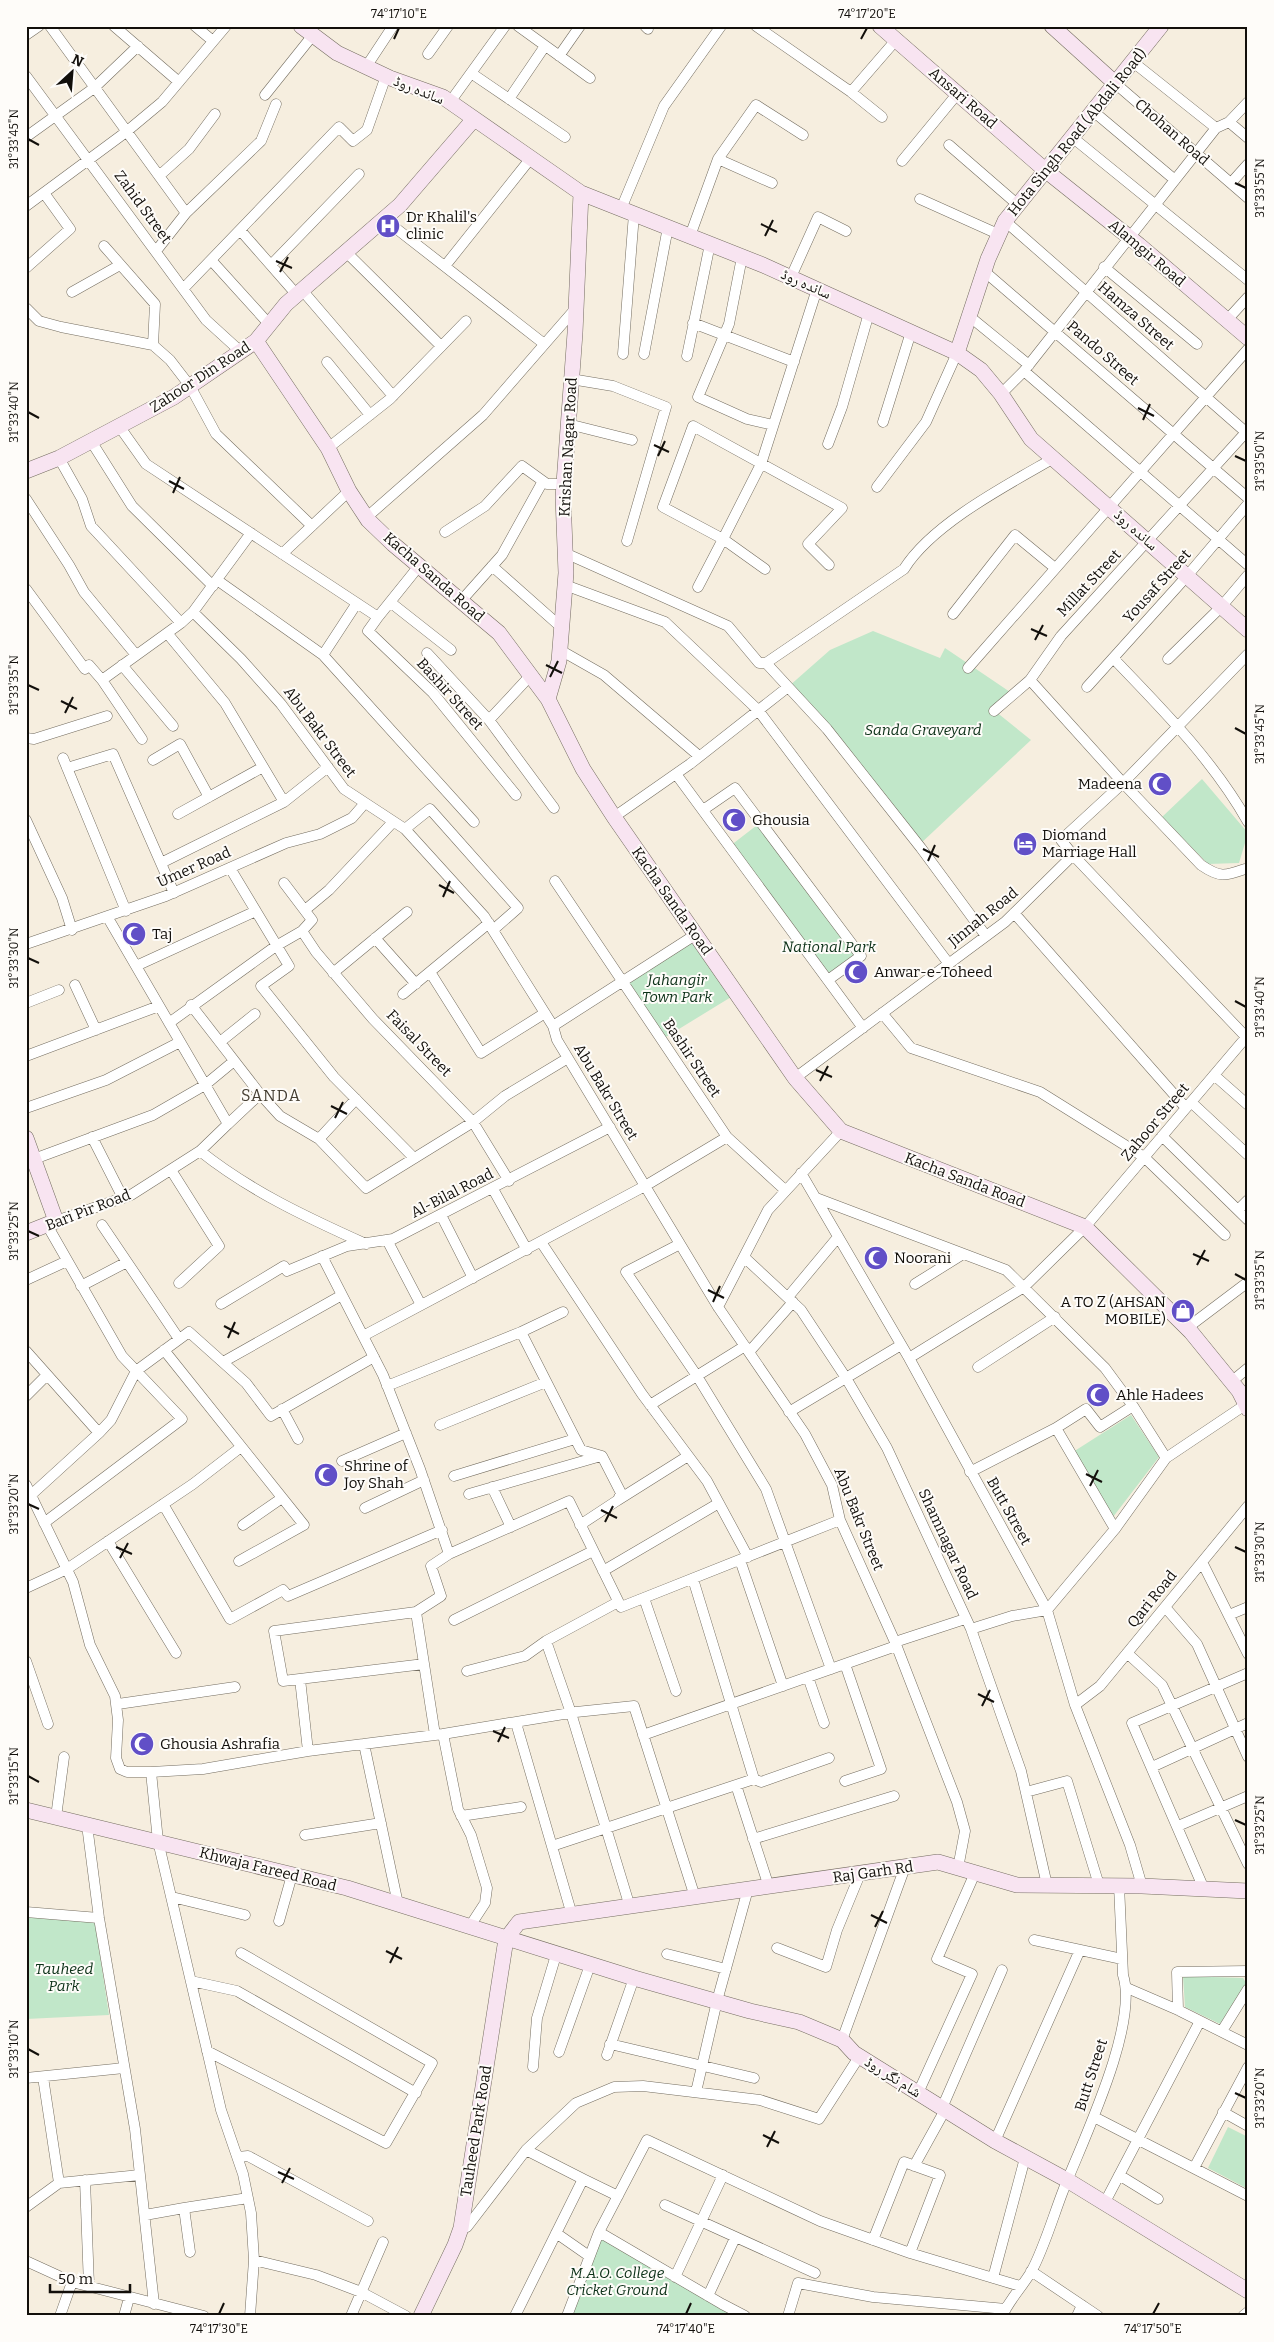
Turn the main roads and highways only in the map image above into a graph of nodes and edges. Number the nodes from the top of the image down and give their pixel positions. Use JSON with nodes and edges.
{"nodes":[{"id":1,"x":880,"y":26,"type":"edge"},
{"id":2,"x":1052,"y":26,"type":"edge"},
{"id":3,"x":1160,"y":26,"type":"edge"},
{"id":4,"x":307,"y":30,"type":"edge"},
{"id":5,"x":1116,"y":84,"type":"junction"},
{"id":6,"x":474,"y":119,"type":"junction"},
{"id":7,"x":1046,"y":170,"type":"junction"},
{"id":8,"x":581,"y":193,"type":"junction"},
{"id":9,"x":1248,"y":338,"type":"edge"},
{"id":10,"x":256,"y":341,"type":"junction"},
{"id":11,"x":957,"y":353,"type":"junction"},
{"id":12,"x":26,"y":471,"type":"edge"},
{"id":13,"x":1248,"y":630,"type":"edge"},
{"id":14,"x":548,"y":700,"type":"junction"},
{"id":15,"x":26,"y":1138,"type":"edge"},
{"id":16,"x":33,"y":1168,"type":"edge"},
{"id":17,"x":26,"y":1233,"type":"edge"},
{"id":18,"x":1246,"y":1407,"type":"edge"},
{"id":19,"x":26,"y":1810,"type":"edge"},
{"id":20,"x":1248,"y":1891,"type":"edge"},
{"id":21,"x":506,"y":1939,"type":"junction"},
{"id":22,"x":1248,"y":2291,"type":"edge"},
{"id":23,"x":421,"y":2316,"type":"edge"}],
"edges":[{"from":1,"to":7,"type":"main road","name":"Ansari Road"},
{"from":2,"to":5,"type":"main road","name":"Chohan Road"},
{"from":3,"to":5,"type":"main road","name":"Hota Singh Road (Abdali Road)"},
{"from":4,"to":6,"type":"main road","name":"ساندہ روڈ"},
{"from":5,"to":7,"type":"main road","name":"Hota Singh Road (Abdali Road)"},
{"from":6,"to":8,"type":"main road","name":"ساندہ روڈ"},
{"from":6,"to":10,"type":"main road","name":"Zahoor Din Road"},
{"from":7,"to":9,"type":"main road","name":"Alamgir Road"},
{"from":7,"to":11,"type":"main road","name":"Hota Singh Road (Abdali Road)"},
{"from":8,"to":11,"type":"main road","name":"ساندہ روڈ"},
{"from":8,"to":14,"type":"main road","name":"Krishan Nagar Road"},
{"from":10,"to":12,"type":"main road","name":"Zahoor Din Road"},
{"from":10,"to":14,"type":"main road","name":"Kacha Sanda Road"},
{"from":11,"to":13,"type":"main road","name":"ساندہ روڈ"},
{"from":14,"to":18,"type":"main road","name":"Kacha Sanda Road"},
{"from":15,"to":16,"type":"main road"},
{"from":16,"to":17,"type":"main road","name":"Bari Pir Road"},
{"from":19,"to":21,"type":"main road","name":"Khwaja Fareed Road"},
{"from":20,"to":21,"type":"main road","name":"Raj Garh Rd"},
{"from":21,"to":22,"type":"main road","name":"شام نگر روڈ"},
{"from":21,"to":23,"type":"main road","name":"Tauheed Park Road"}]}
